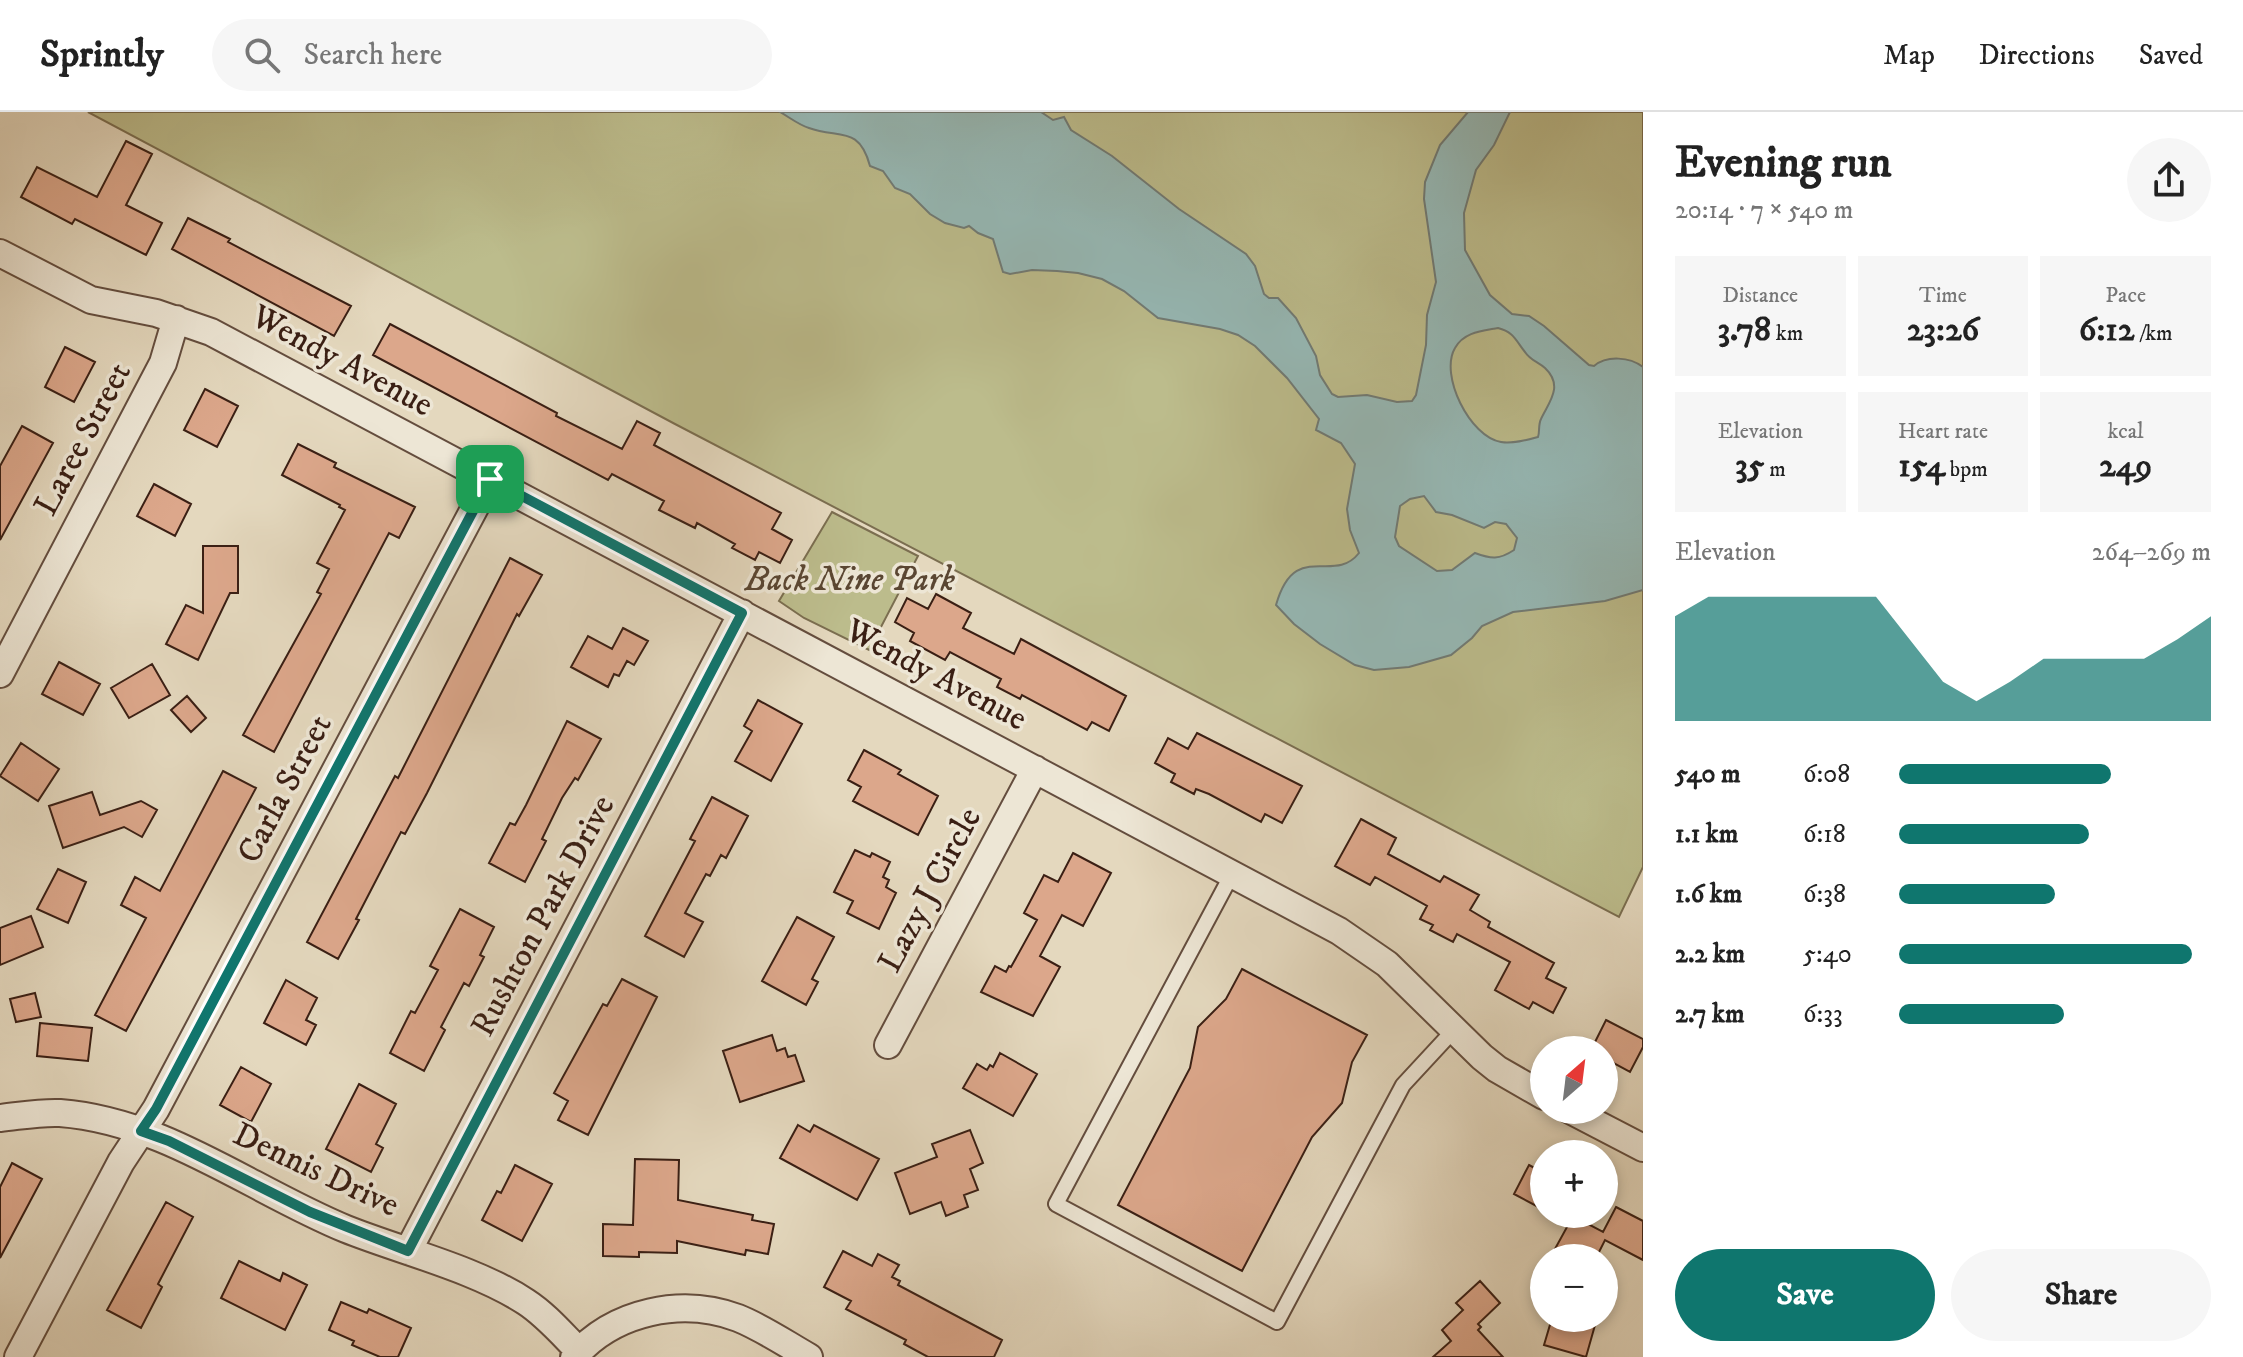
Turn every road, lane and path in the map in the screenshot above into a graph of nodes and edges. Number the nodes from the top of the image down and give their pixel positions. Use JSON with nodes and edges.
{"nodes":[{"id":1,"x":0,"y":253,"type":"edge"},
{"id":2,"x":176,"y":319,"type":"junction"},
{"id":3,"x":490,"y":479,"type":"junction"},
{"id":4,"x":742,"y":613,"type":"junction"},
{"id":5,"x":0,"y":674,"type":"edge"},
{"id":6,"x":1035,"y":769,"type":"junction"},
{"id":7,"x":1232,"y":874,"type":"junction"},
{"id":8,"x":1453,"y":1031,"type":"junction"},
{"id":9,"x":888,"y":1045,"type":"dead end"},
{"id":10,"x":1530,"y":1088,"type":"edge"},
{"id":11,"x":0,"y":1118,"type":"edge"},
{"id":12,"x":1597,"y":1124,"type":"edge"},
{"id":13,"x":141,"y":1131,"type":"junction"},
{"id":14,"x":1643,"y":1148,"type":"edge"},
{"id":15,"x":408,"y":1251,"type":"junction"},
{"id":16,"x":577,"y":1354,"type":"edge"},
{"id":17,"x":18,"y":1357,"type":"edge"},
{"id":18,"x":809,"y":1357,"type":"edge"}],
"edges":[{"from":1,"to":2,"type":"street","name":"Wendy Avenue"},
{"from":2,"to":3,"type":"street","name":"Wendy Avenue"},
{"from":2,"to":5,"type":"street","name":"Laree Street"},
{"from":3,"to":4,"type":"street","name":"Wendy Avenue"},
{"from":3,"to":13,"type":"street","name":"Carla Street"},
{"from":4,"to":6,"type":"street","name":"Wendy Avenue"},
{"from":4,"to":15,"type":"street","name":"Rushton Park Drive"},
{"from":6,"to":7,"type":"street","name":"Wendy Avenue"},
{"from":6,"to":9,"type":"street","name":"Lazy J Circle"},
{"from":7,"to":8,"type":"street","name":"Wendy Avenue"},
{"from":7,"to":8,"type":"lane"},
{"from":8,"to":10,"type":"street","name":"Wendy Avenue"},
{"from":11,"to":13,"type":"street","name":"Dennis Drive"},
{"from":12,"to":14,"type":"street"},
{"from":13,"to":15,"type":"street","name":"Dennis Drive"},
{"from":13,"to":17,"type":"street","name":"Carla Street"},
{"from":15,"to":16,"type":"street","name":"Dennis Drive"},
{"from":16,"to":18,"type":"street"}]}
